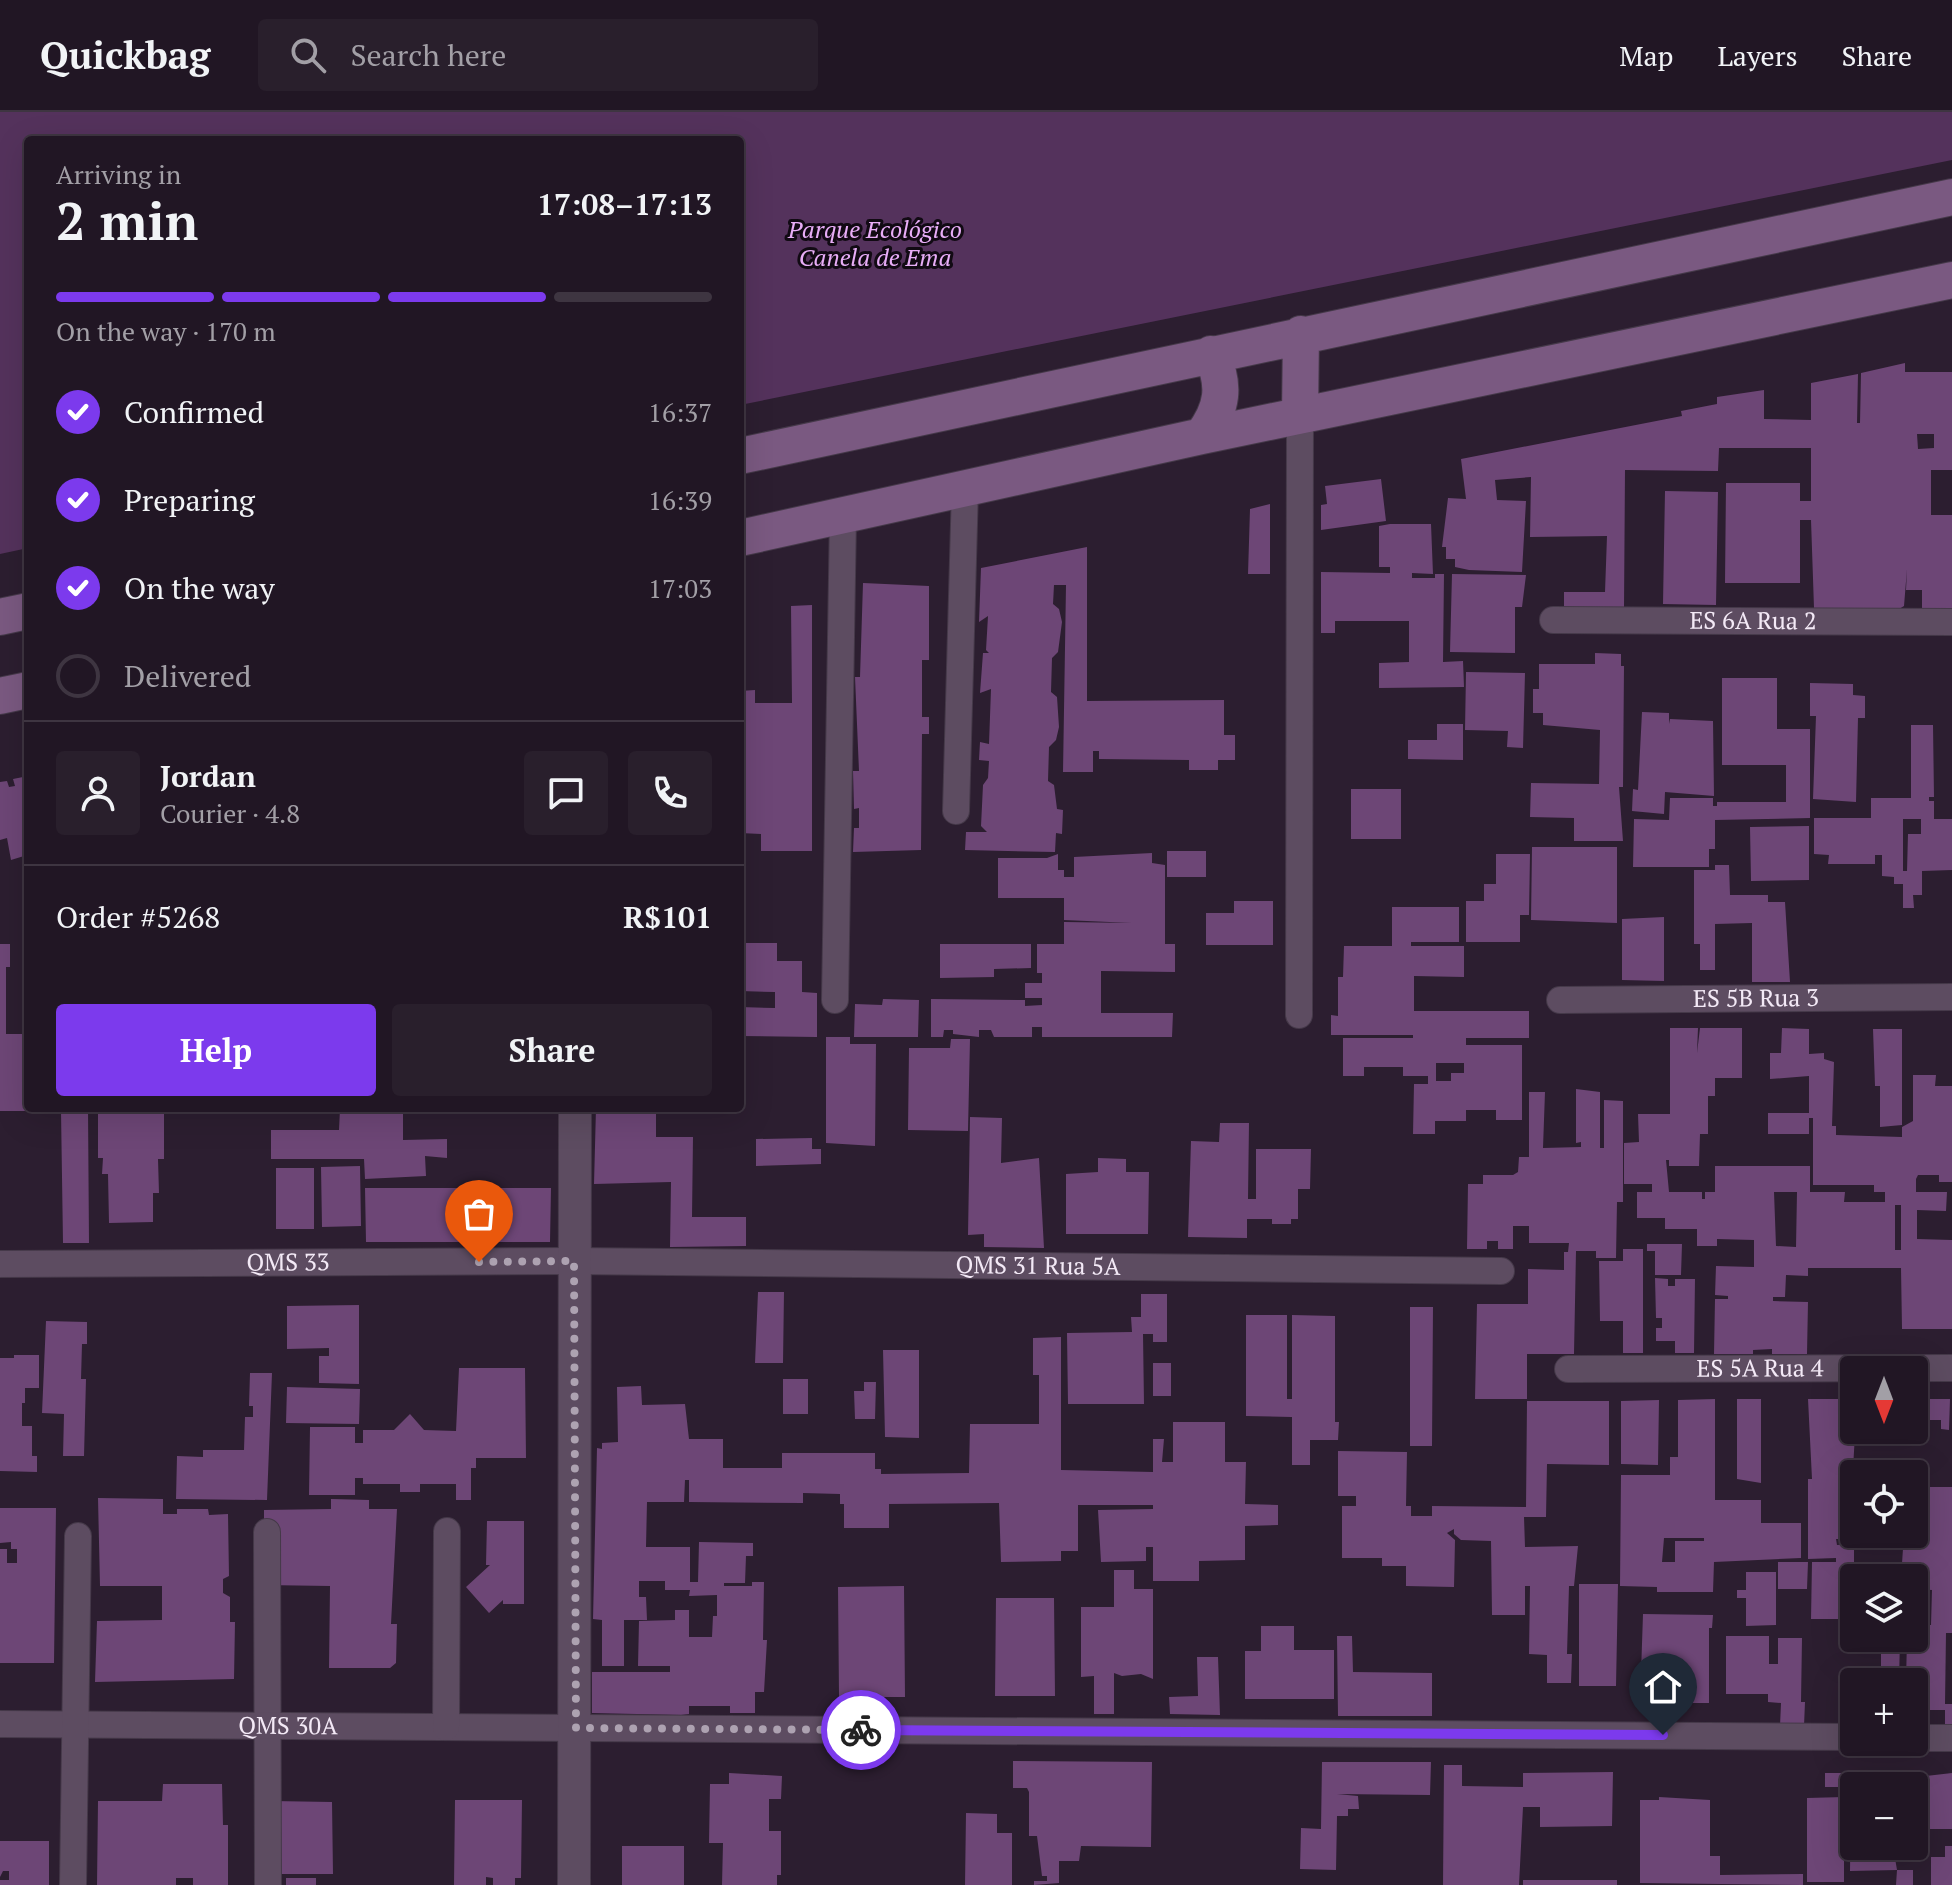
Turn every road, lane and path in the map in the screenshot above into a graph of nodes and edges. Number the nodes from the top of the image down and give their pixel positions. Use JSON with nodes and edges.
{"nodes":[{"id":1,"x":1952,"y":197,"type":"edge"},
{"id":2,"x":1952,"y":280,"type":"edge"},
{"id":3,"x":1301,"y":334,"type":"junction"},
{"id":4,"x":1211,"y":354,"type":"junction"},
{"id":5,"x":1300,"y":415,"type":"junction"},
{"id":6,"x":1202,"y":436,"type":"junction"},
{"id":7,"x":744,"y":455,"type":"edge"},
{"id":8,"x":965,"y":488,"type":"junction"},
{"id":9,"x":843,"y":516,"type":"junction"},
{"id":10,"x":744,"y":537,"type":"edge"},
{"id":11,"x":24,"y":612,"type":"edge"},
{"id":12,"x":0,"y":617,"type":"edge"},
{"id":13,"x":1553,"y":620,"type":"dead end"},
{"id":14,"x":1952,"y":622,"type":"edge"},
{"id":15,"x":24,"y":691,"type":"edge"},
{"id":16,"x":0,"y":696,"type":"edge"},
{"id":17,"x":956,"y":811,"type":"dead end"},
{"id":18,"x":1952,"y":997,"type":"edge"},
{"id":19,"x":835,"y":1000,"type":"dead end"},
{"id":20,"x":1560,"y":1000,"type":"dead end"},
{"id":21,"x":1299,"y":1015,"type":"dead end"},
{"id":22,"x":575,"y":1112,"type":"edge"},
{"id":23,"x":574,"y":1261,"type":"junction"},
{"id":24,"x":0,"y":1264,"type":"edge"},
{"id":25,"x":1501,"y":1271,"type":"dead end"},
{"id":26,"x":1952,"y":1368,"type":"edge"},
{"id":27,"x":1568,"y":1369,"type":"dead end"},
{"id":28,"x":447,"y":1531,"type":"dead end"},
{"id":29,"x":267,"y":1532,"type":"dead end"},
{"id":30,"x":78,"y":1536,"type":"dead end"},
{"id":31,"x":0,"y":1724,"type":"edge"},
{"id":32,"x":74,"y":1725,"type":"junction"},
{"id":33,"x":266,"y":1726,"type":"junction"},
{"id":34,"x":446,"y":1727,"type":"junction"},
{"id":35,"x":576,"y":1728,"type":"junction"},
{"id":36,"x":1840,"y":1737,"type":"edge"},
{"id":37,"x":1928,"y":1738,"type":"edge"},
{"id":38,"x":1952,"y":1738,"type":"edge"},
{"id":39,"x":73,"y":1885,"type":"edge"},
{"id":40,"x":268,"y":1885,"type":"edge"},
{"id":41,"x":574,"y":1885,"type":"edge"}],
"edges":[{"from":1,"to":3,"type":"main road"},
{"from":2,"to":5,"type":"main road"},
{"from":3,"to":4,"type":"main road"},
{"from":3,"to":5,"type":"main road"},
{"from":4,"to":6,"type":"main road"},
{"from":4,"to":7,"type":"main road"},
{"from":5,"to":6,"type":"main road"},
{"from":5,"to":21,"type":"street"},
{"from":6,"to":8,"type":"main road"},
{"from":8,"to":9,"type":"main road"},
{"from":8,"to":17,"type":"street"},
{"from":9,"to":10,"type":"main road"},
{"from":9,"to":19,"type":"street"},
{"from":11,"to":12,"type":"main road"},
{"from":13,"to":14,"type":"street","name":"ES 6A Rua 2"},
{"from":15,"to":16,"type":"main road"},
{"from":18,"to":20,"type":"street","name":"ES 5B Rua 3"},
{"from":22,"to":23,"type":"street"},
{"from":23,"to":24,"type":"street","name":"QMS 33"},
{"from":23,"to":25,"type":"street","name":"QMS 31 Rua 5A"},
{"from":23,"to":35,"type":"street"},
{"from":26,"to":27,"type":"street","name":"ES 5A Rua 4"},
{"from":28,"to":34,"type":"street"},
{"from":29,"to":33,"type":"street"},
{"from":30,"to":32,"type":"street"},
{"from":31,"to":32,"type":"street","name":"QMS 30A"},
{"from":32,"to":33,"type":"street","name":"QMS 30A"},
{"from":32,"to":39,"type":"street"},
{"from":33,"to":34,"type":"street","name":"QMS 30A"},
{"from":33,"to":40,"type":"street"},
{"from":34,"to":35,"type":"street","name":"QMS 30A"},
{"from":35,"to":36,"type":"street","name":"QMS 30A"},
{"from":35,"to":41,"type":"street"},
{"from":37,"to":38,"type":"street"}]}
